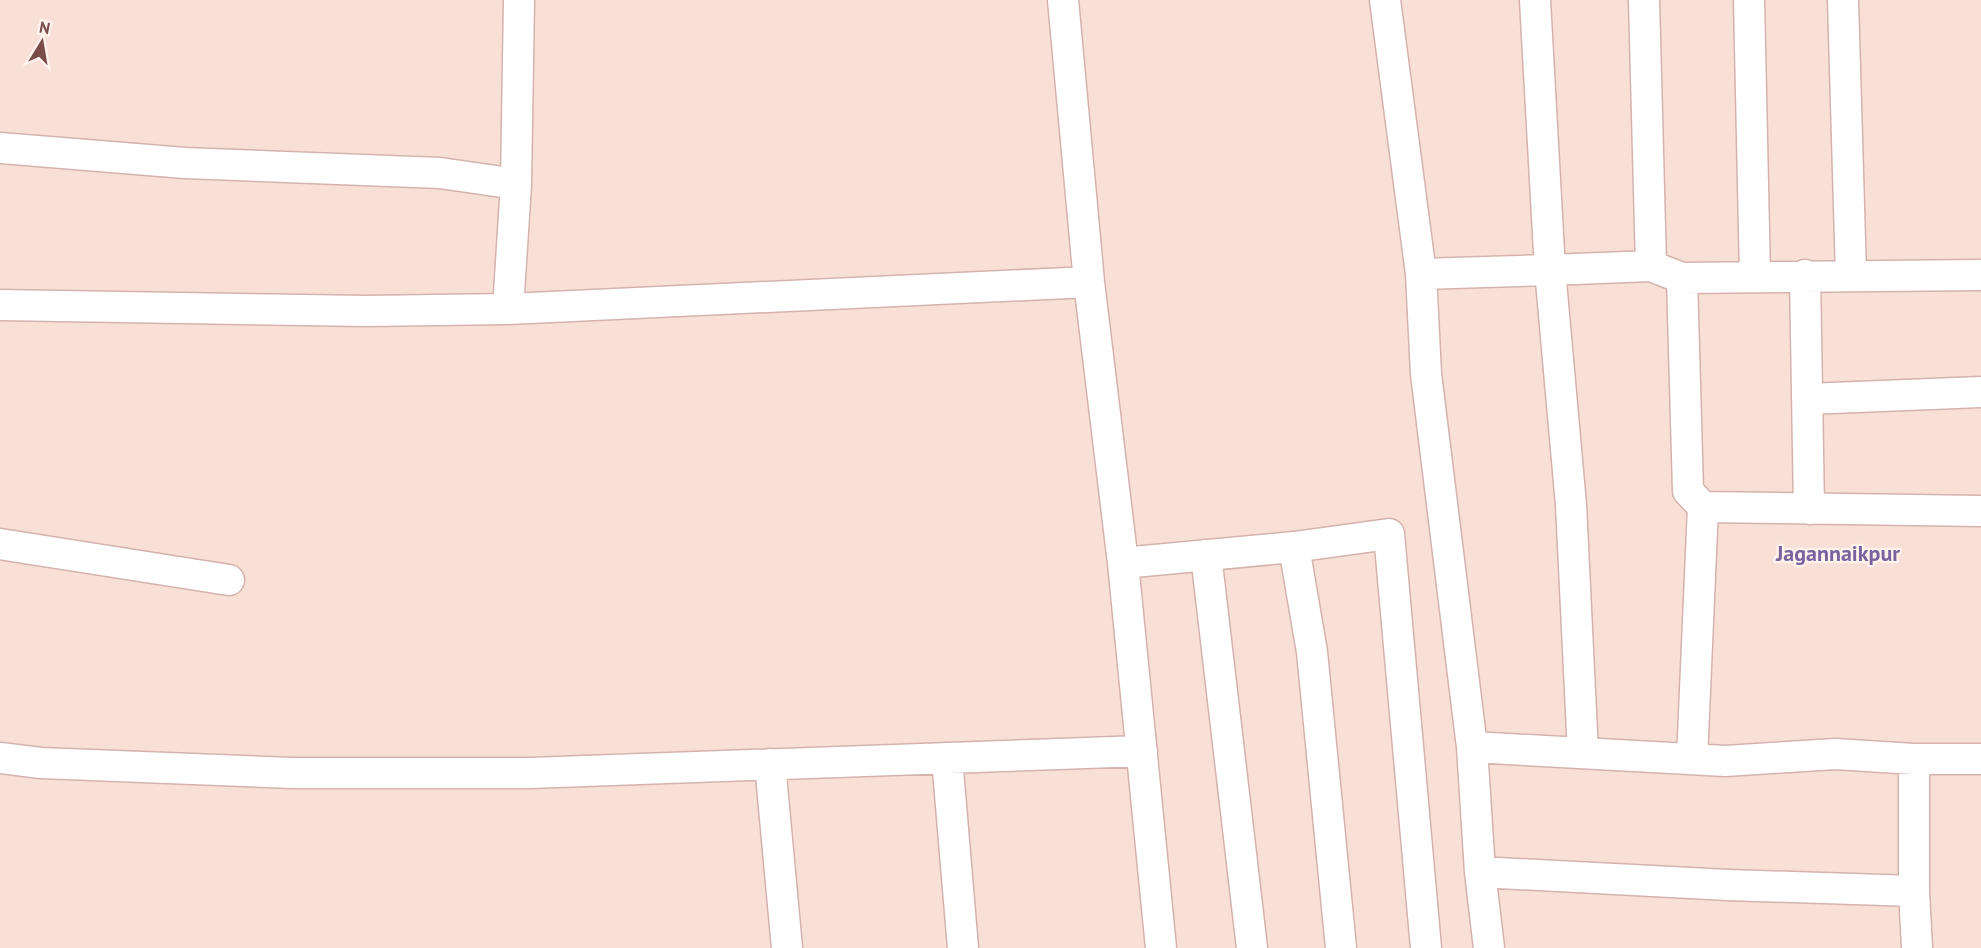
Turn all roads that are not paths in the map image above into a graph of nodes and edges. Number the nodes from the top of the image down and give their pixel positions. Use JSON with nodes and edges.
{"nodes":[{"id":1,"x":519,"y":0,"type":"edge"},
{"id":2,"x":1064,"y":0,"type":"edge"},
{"id":3,"x":1385,"y":0,"type":"edge"},
{"id":4,"x":1535,"y":0,"type":"edge"},
{"id":5,"x":1644,"y":0,"type":"edge"},
{"id":6,"x":1749,"y":0,"type":"edge"},
{"id":7,"x":1843,"y":0,"type":"edge"},
{"id":8,"x":0,"y":148,"type":"edge"},
{"id":9,"x":516,"y":184,"type":"junction"},
{"id":10,"x":1651,"y":266,"type":"junction"},
{"id":11,"x":1550,"y":270,"type":"junction"},
{"id":12,"x":1422,"y":274,"type":"junction"},
{"id":13,"x":1805,"y":275,"type":"junction"},
{"id":14,"x":1851,"y":275,"type":"junction"},
{"id":15,"x":1981,"y":275,"type":"edge"},
{"id":16,"x":1755,"y":276,"type":"junction"},
{"id":17,"x":1682,"y":278,"type":"junction"},
{"id":18,"x":1089,"y":282,"type":"junction"},
{"id":19,"x":0,"y":306,"type":"edge"},
{"id":20,"x":508,"y":309,"type":"junction"},
{"id":21,"x":1981,"y":392,"type":"edge"},
{"id":22,"x":1807,"y":399,"type":"junction"},
{"id":23,"x":1703,"y":507,"type":"junction"},
{"id":24,"x":1809,"y":508,"type":"junction"},
{"id":25,"x":1981,"y":511,"type":"edge"},
{"id":26,"x":0,"y":544,"type":"edge"},
{"id":27,"x":1294,"y":547,"type":"junction"},
{"id":28,"x":1206,"y":555,"type":"junction"},
{"id":29,"x":1123,"y":563,"type":"junction"},
{"id":30,"x":229,"y":580,"type":"dead end"},
{"id":31,"x":1472,"y":747,"type":"junction"},
{"id":32,"x":1142,"y":751,"type":"junction"},
{"id":33,"x":1583,"y":753,"type":"junction"},
{"id":34,"x":0,"y":758,"type":"edge"},
{"id":35,"x":947,"y":758,"type":"junction"},
{"id":36,"x":1692,"y":759,"type":"junction"},
{"id":37,"x":1914,"y":759,"type":"junction"},
{"id":38,"x":1981,"y":759,"type":"edge"},
{"id":39,"x":770,"y":764,"type":"junction"},
{"id":40,"x":1480,"y":872,"type":"junction"},
{"id":41,"x":1914,"y":891,"type":"junction"},
{"id":42,"x":787,"y":948,"type":"edge"},
{"id":43,"x":963,"y":948,"type":"edge"},
{"id":44,"x":1161,"y":948,"type":"edge"},
{"id":45,"x":1252,"y":948,"type":"edge"},
{"id":46,"x":1341,"y":948,"type":"edge"},
{"id":47,"x":1426,"y":948,"type":"edge"},
{"id":48,"x":1489,"y":948,"type":"edge"},
{"id":49,"x":1917,"y":948,"type":"edge"}],
"edges":[{"from":1,"to":9,"type":"street"},
{"from":2,"to":18,"type":"street"},
{"from":3,"to":12,"type":"street"},
{"from":4,"to":11,"type":"street"},
{"from":5,"to":10,"type":"street"},
{"from":6,"to":16,"type":"street"},
{"from":7,"to":14,"type":"street"},
{"from":8,"to":9,"type":"street"},
{"from":9,"to":20,"type":"street"},
{"from":10,"to":11,"type":"street"},
{"from":10,"to":17,"type":"street"},
{"from":11,"to":12,"type":"street"},
{"from":11,"to":33,"type":"street"},
{"from":12,"to":31,"type":"street"},
{"from":13,"to":14,"type":"street"},
{"from":13,"to":16,"type":"street"},
{"from":13,"to":22,"type":"street"},
{"from":14,"to":15,"type":"street"},
{"from":16,"to":17,"type":"street"},
{"from":17,"to":23,"type":"street"},
{"from":18,"to":20,"type":"street"},
{"from":18,"to":29,"type":"street"},
{"from":19,"to":20,"type":"street"},
{"from":21,"to":22,"type":"street"},
{"from":22,"to":24,"type":"street"},
{"from":23,"to":24,"type":"street"},
{"from":23,"to":36,"type":"street"},
{"from":24,"to":25,"type":"street"},
{"from":26,"to":30,"type":"street"},
{"from":27,"to":28,"type":"street"},
{"from":27,"to":46,"type":"street"},
{"from":27,"to":47,"type":"street"},
{"from":28,"to":29,"type":"street"},
{"from":28,"to":45,"type":"street"},
{"from":29,"to":32,"type":"street"},
{"from":31,"to":33,"type":"street"},
{"from":31,"to":40,"type":"street"},
{"from":32,"to":35,"type":"street"},
{"from":32,"to":44,"type":"street"},
{"from":33,"to":36,"type":"street"},
{"from":34,"to":39,"type":"street"},
{"from":35,"to":39,"type":"street"},
{"from":35,"to":43,"type":"street"},
{"from":36,"to":37,"type":"street"},
{"from":37,"to":38,"type":"street"},
{"from":37,"to":41,"type":"street"},
{"from":39,"to":42,"type":"street"},
{"from":40,"to":41,"type":"street"},
{"from":40,"to":48,"type":"street"},
{"from":41,"to":49,"type":"street"}]}
